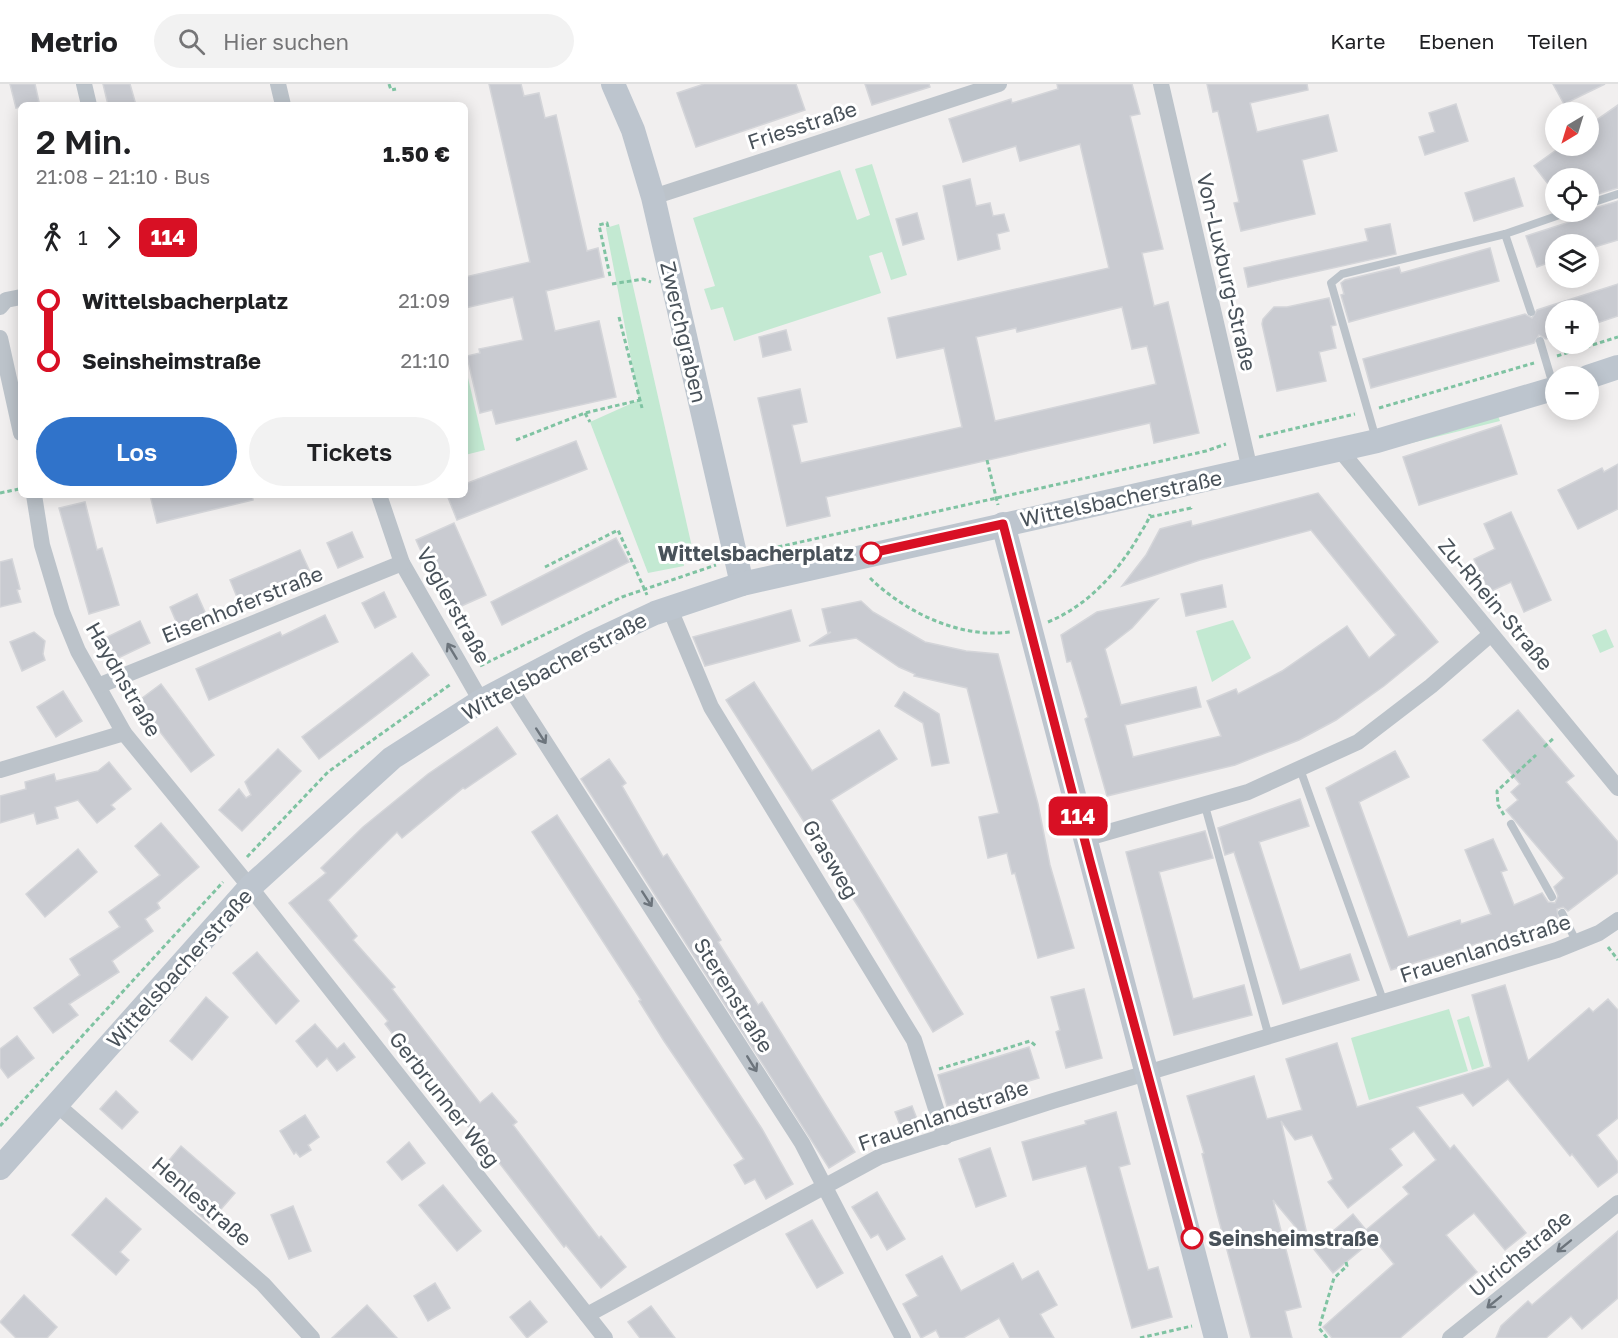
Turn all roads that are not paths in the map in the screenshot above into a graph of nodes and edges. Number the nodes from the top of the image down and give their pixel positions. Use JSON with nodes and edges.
{"nodes":[{"id":1,"x":84,"y":84,"type":"edge"},
{"id":2,"x":278,"y":84,"type":"edge"},
{"id":3,"x":613,"y":84,"type":"edge"},
{"id":4,"x":999,"y":84,"type":"edge"},
{"id":5,"x":1161,"y":84,"type":"edge"},
{"id":6,"x":88,"y":102,"type":"edge"},
{"id":7,"x":282,"y":102,"type":"edge"},
{"id":8,"x":1618,"y":194,"type":"edge"},
{"id":9,"x":653,"y":197,"type":"junction"},
{"id":10,"x":1599,"y":200,"type":"edge"},
{"id":11,"x":1545,"y":220,"type":"edge"},
{"id":12,"x":1505,"y":234,"type":"junction"},
{"id":13,"x":18,"y":298,"type":"edge"},
{"id":14,"x":0,"y":307,"type":"edge"},
{"id":15,"x":1531,"y":312,"type":"dead end"},
{"id":16,"x":0,"y":338,"type":"edge"},
{"id":17,"x":1540,"y":341,"type":"dead end"},
{"id":18,"x":1547,"y":366,"type":"edge"},
{"id":19,"x":1545,"y":391,"type":"edge"},
{"id":20,"x":18,"y":419,"type":"edge"},
{"id":21,"x":1377,"y":441,"type":"junction"},
{"id":22,"x":1340,"y":450,"type":"junction"},
{"id":23,"x":1250,"y":470,"type":"junction"},
{"id":24,"x":35,"y":498,"type":"edge"},
{"id":25,"x":380,"y":498,"type":"edge"},
{"id":26,"x":1003,"y":524,"type":"junction"},
{"id":27,"x":402,"y":563,"type":"junction"},
{"id":28,"x":742,"y":584,"type":"junction"},
{"id":29,"x":662,"y":611,"type":"junction"},
{"id":30,"x":1491,"y":634,"type":"junction"},
{"id":31,"x":98,"y":686,"type":"junction"},
{"id":32,"x":509,"y":686,"type":"junction"},
{"id":33,"x":482,"y":701,"type":"junction"},
{"id":34,"x":124,"y":733,"type":"junction"},
{"id":35,"x":1300,"y":769,"type":"junction"},
{"id":36,"x":0,"y":770,"type":"edge"},
{"id":37,"x":1618,"y":788,"type":"edge"},
{"id":38,"x":1205,"y":806,"type":"junction"},
{"id":39,"x":1511,"y":824,"type":"road end"},
{"id":40,"x":1084,"y":839,"type":"junction"},
{"id":41,"x":250,"y":887,"type":"junction"},
{"id":42,"x":1552,"y":897,"type":"dead end"},
{"id":43,"x":1562,"y":913,"type":"dead end"},
{"id":44,"x":1618,"y":921,"type":"edge"},
{"id":45,"x":1577,"y":943,"type":"junction"},
{"id":46,"x":1385,"y":1004,"type":"junction"},
{"id":47,"x":1269,"y":1037,"type":"junction"},
{"id":48,"x":1146,"y":1073,"type":"junction"},
{"id":49,"x":56,"y":1104,"type":"junction"},
{"id":50,"x":945,"y":1137,"type":"junction"},
{"id":51,"x":0,"y":1168,"type":"edge"},
{"id":52,"x":825,"y":1187,"type":"junction"},
{"id":53,"x":1618,"y":1203,"type":"edge"},
{"id":54,"x":587,"y":1315,"type":"junction"},
{"id":55,"x":1214,"y":1330,"type":"edge"},
{"id":56,"x":1472,"y":1330,"type":"edge"},
{"id":57,"x":312,"y":1338,"type":"edge"},
{"id":58,"x":605,"y":1338,"type":"edge"},
{"id":59,"x":903,"y":1338,"type":"edge"},
{"id":60,"x":1449,"y":1338,"type":"edge"}],
"edges":[{"from":1,"to":6,"type":"street"},
{"from":2,"to":7,"type":"street"},
{"from":3,"to":9,"type":"street","name":"Zwerchgraben"},
{"from":4,"to":9,"type":"street","name":"Friesstraße"},
{"from":5,"to":23,"type":"street","name":"Von-Luxburg-Straße"},
{"from":8,"to":10,"type":"lane"},
{"from":9,"to":28,"type":"street","name":"Zwerchgraben"},
{"from":11,"to":12,"type":"lane"},
{"from":12,"to":15,"type":"lane"},
{"from":12,"to":21,"type":"lane"},
{"from":13,"to":14,"type":"street"},
{"from":16,"to":20,"type":"street"},
{"from":17,"to":18,"type":"lane"},
{"from":19,"to":21,"type":"street","name":"Wittelsbacherstraße"},
{"from":21,"to":22,"type":"street","name":"Wittelsbacherstraße"},
{"from":22,"to":23,"type":"street","name":"Wittelsbacherstraße"},
{"from":22,"to":30,"type":"street","name":"Zu-Rhein-Straße"},
{"from":23,"to":26,"type":"street","name":"Wittelsbacherstraße"},
{"from":24,"to":31,"type":"street","name":"Haydnstraße"},
{"from":25,"to":27,"type":"street","name":"Voglerstraße"},
{"from":26,"to":28,"type":"street","name":"Wittelsbacherstraße"},
{"from":26,"to":40,"type":"street"},
{"from":27,"to":31,"type":"street","name":"Eisenhoferstraße"},
{"from":33,"to":27,"type":"street","name":"Voglerstraße","one_way":true},
{"from":28,"to":29,"type":"street","name":"Wittelsbacherstraße"},
{"from":29,"to":32,"type":"street","name":"Wittelsbacherstraße"},
{"from":29,"to":50,"type":"street","name":"Grasweg"},
{"from":30,"to":35,"type":"street"},
{"from":30,"to":37,"type":"street","name":"Zu-Rhein-Straße"},
{"from":31,"to":34,"type":"street","name":"Haydnstraße"},
{"from":32,"to":33,"type":"street","name":"Wittelsbacherstraße"},
{"from":32,"to":52,"type":"street","name":"Sterenstraße","one_way":true},
{"from":33,"to":41,"type":"street","name":"Wittelsbacherstraße"},
{"from":34,"to":36,"type":"street"},
{"from":34,"to":41,"type":"street","name":"Haydnstraße"},
{"from":35,"to":38,"type":"street"},
{"from":35,"to":46,"type":"lane","name":"Frauenlandstraße"},
{"from":38,"to":40,"type":"street"},
{"from":38,"to":47,"type":"lane"},
{"from":39,"to":42,"type":"lane"},
{"from":40,"to":48,"type":"street"},
{"from":41,"to":49,"type":"street","name":"Wittelsbacherstraße"},
{"from":41,"to":54,"type":"street","name":"Gerbrunner Weg"},
{"from":43,"to":45,"type":"lane"},
{"from":44,"to":45,"type":"street","name":"Frauenlandstraße"},
{"from":45,"to":46,"type":"street","name":"Frauenlandstraße"},
{"from":46,"to":47,"type":"street","name":"Frauenlandstraße"},
{"from":47,"to":48,"type":"street","name":"Frauenlandstraße"},
{"from":48,"to":50,"type":"street","name":"Frauenlandstraße"},
{"from":48,"to":55,"type":"street"},
{"from":49,"to":51,"type":"street","name":"Wittelsbacherstraße"},
{"from":49,"to":57,"type":"street","name":"Henlestraße"},
{"from":50,"to":52,"type":"street","name":"Frauenlandstraße"},
{"from":52,"to":54,"type":"street","name":"Frauenlandstraße"},
{"from":52,"to":59,"type":"street","name":"Sterenstraße"},
{"from":53,"to":56,"type":"street","name":"Ulrichstraße","one_way":true},
{"from":54,"to":58,"type":"street","name":"Gerbrunner Weg"},
{"from":56,"to":60,"type":"street","name":"Ulrichstraße"}]}
